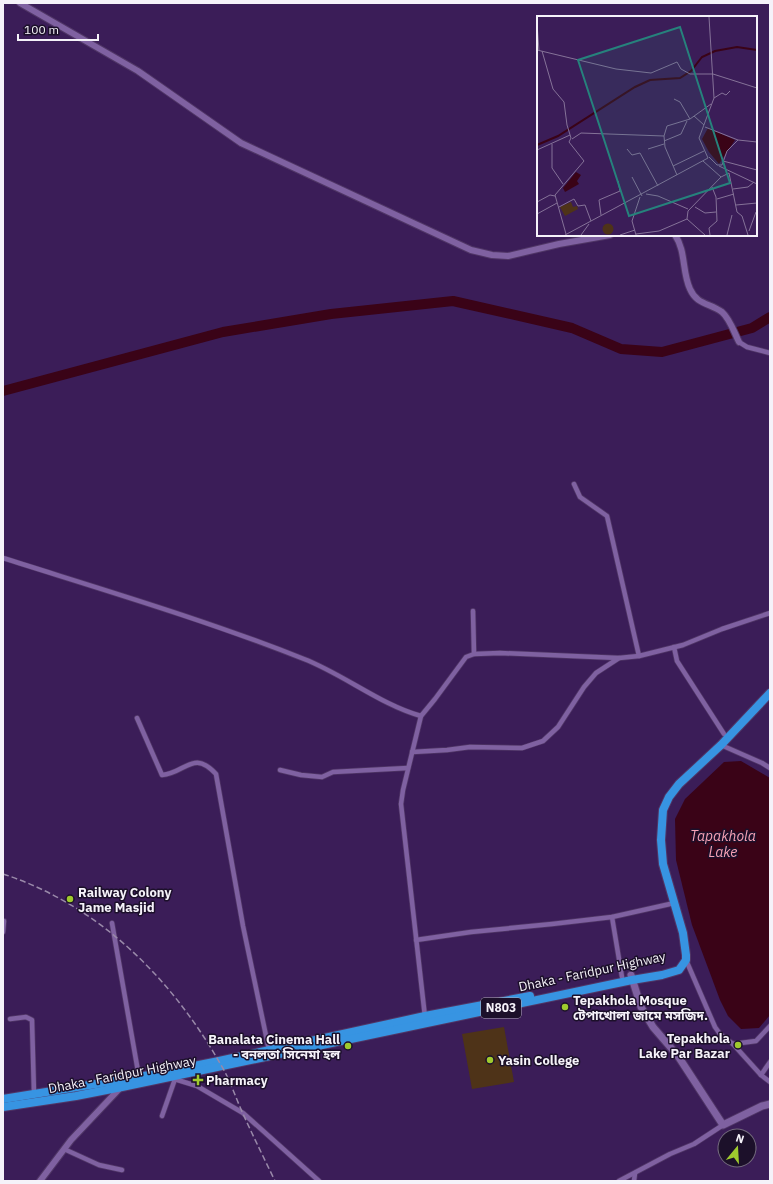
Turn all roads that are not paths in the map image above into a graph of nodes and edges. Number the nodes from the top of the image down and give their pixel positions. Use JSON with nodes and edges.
{"nodes":[{"id":1,"x":20,"y":3,"type":"edge"},
{"id":2,"x":604,"y":236,"type":"edge"},
{"id":3,"x":676,"y":236,"type":"edge"},
{"id":4,"x":739,"y":342,"type":"joint"},
{"id":5,"x":770,"y":353,"type":"edge"},
{"id":6,"x":574,"y":484,"type":"dead end"},
{"id":7,"x":3,"y":558,"type":"edge"},
{"id":8,"x":473,"y":611,"type":"dead end"},
{"id":9,"x":770,"y":613,"type":"edge"},
{"id":10,"x":674,"y":647,"type":"junction"},
{"id":11,"x":474,"y":654,"type":"junction"},
{"id":12,"x":639,"y":656,"type":"junction"},
{"id":13,"x":619,"y":658,"type":"junction"},
{"id":14,"x":770,"y":686,"type":"edge"},
{"id":15,"x":770,"y":693,"type":"edge"},
{"id":16,"x":421,"y":716,"type":"junction"},
{"id":17,"x":137,"y":718,"type":"dead end"},
{"id":18,"x":726,"y":734,"type":"junction"},
{"id":19,"x":721,"y":745,"type":"junction"},
{"id":20,"x":412,"y":752,"type":"junction"},
{"id":21,"x":408,"y":768,"type":"junction"},
{"id":22,"x":770,"y":768,"type":"edge"},
{"id":23,"x":280,"y":770,"type":"dead end"},
{"id":24,"x":658,"y":840,"type":"junction"},
{"id":25,"x":670,"y":904,"type":"junction"},
{"id":26,"x":612,"y":917,"type":"junction"},
{"id":27,"x":4,"y":921,"type":"edge"},
{"id":28,"x":112,"y":923,"type":"dead end"},
{"id":29,"x":3,"y":932,"type":"edge"},
{"id":30,"x":416,"y":940,"type":"junction"},
{"id":31,"x":686,"y":960,"type":"junction"},
{"id":32,"x":622,"y":977,"type":"junction"},
{"id":33,"x":632,"y":977,"type":"junction"},
{"id":34,"x":548,"y":995,"type":"junction"},
{"id":35,"x":10,"y":1018,"type":"dead end"},
{"id":36,"x":426,"y":1019,"type":"junction"},
{"id":37,"x":770,"y":1026,"type":"edge"},
{"id":38,"x":369,"y":1032,"type":"junction"},
{"id":39,"x":733,"y":1044,"type":"junction"},
{"id":40,"x":269,"y":1050,"type":"junction"},
{"id":41,"x":770,"y":1062,"type":"edge"},
{"id":42,"x":761,"y":1075,"type":"junction"},
{"id":43,"x":138,"y":1077,"type":"junction"},
{"id":44,"x":172,"y":1078,"type":"junction"},
{"id":45,"x":770,"y":1082,"type":"edge"},
{"id":46,"x":121,"y":1083,"type":"junction"},
{"id":47,"x":34,"y":1094,"type":"junction"},
{"id":48,"x":3,"y":1099,"type":"edge"},
{"id":49,"x":20,"y":1100,"type":"junction"},
{"id":50,"x":770,"y":1104,"type":"edge"},
{"id":51,"x":3,"y":1107,"type":"edge"},
{"id":52,"x":162,"y":1116,"type":"dead end"},
{"id":53,"x":723,"y":1125,"type":"junction"},
{"id":54,"x":64,"y":1149,"type":"junction"},
{"id":55,"x":122,"y":1170,"type":"dead end"},
{"id":56,"x":635,"y":1173,"type":"junction"},
{"id":57,"x":40,"y":1181,"type":"edge"},
{"id":58,"x":319,"y":1181,"type":"edge"},
{"id":59,"x":619,"y":1181,"type":"edge"},
{"id":60,"x":634,"y":1181,"type":"edge"}],
"edges":[{"from":1,"to":2,"type":"street"},
{"from":3,"to":4,"type":"street"},
{"from":4,"to":5,"type":"street"},
{"from":6,"to":12,"type":"street"},
{"from":7,"to":16,"type":"street"},
{"from":8,"to":11,"type":"street"},
{"from":9,"to":10,"type":"street"},
{"from":10,"to":12,"type":"street"},
{"from":10,"to":18,"type":"street"},
{"from":11,"to":13,"type":"street"},
{"from":11,"to":16,"type":"street"},
{"from":12,"to":13,"type":"street"},
{"from":13,"to":20,"type":"street"},
{"from":14,"to":18,"type":"highway","name":"Dhaka - Faridpur Highway","number":"N803"},
{"from":15,"to":18,"type":"highway","name":"Dhaka - Faridpur Highway","number":"N803"},
{"from":16,"to":20,"type":"street"},
{"from":17,"to":40,"type":"street"},
{"from":18,"to":19,"type":"highway","name":"Dhaka - Faridpur Highway","number":"N803"},
{"from":18,"to":24,"type":"highway","name":"Dhaka - Faridpur Highway","number":"N803"},
{"from":19,"to":22,"type":"street"},
{"from":19,"to":24,"type":"highway","name":"Dhaka - Faridpur Highway","number":"N803"},
{"from":20,"to":21,"type":"street"},
{"from":21,"to":23,"type":"street"},
{"from":21,"to":30,"type":"street"},
{"from":24,"to":25,"type":"highway","name":"Dhaka - Faridpur Highway","number":"N803"},
{"from":24,"to":31,"type":"highway","name":"Dhaka - Faridpur Highway","number":"N803"},
{"from":25,"to":26,"type":"street"},
{"from":25,"to":33,"type":"highway","name":"Dhaka - Faridpur Highway","number":"N803"},
{"from":26,"to":30,"type":"street"},
{"from":26,"to":32,"type":"street"},
{"from":27,"to":29,"type":"street"},
{"from":28,"to":43,"type":"street"},
{"from":30,"to":36,"type":"street"},
{"from":31,"to":33,"type":"highway","name":"Dhaka - Faridpur Highway","number":"N803"},
{"from":31,"to":39,"type":"street"},
{"from":32,"to":33,"type":"highway","name":"Dhaka - Faridpur Highway","number":"N803"},
{"from":32,"to":34,"type":"highway","name":"Dhaka - Faridpur Highway","number":"N803"},
{"from":33,"to":34,"type":"highway","name":"Dhaka - Faridpur Highway","number":"N803"},
{"from":33,"to":53,"type":"main road"},
{"from":34,"to":36,"type":"highway","name":"Dhaka - Faridpur Highway","number":"N803"},
{"from":35,"to":47,"type":"street"},
{"from":36,"to":38,"type":"highway","name":"Dhaka - Faridpur Highway","number":"N803"},
{"from":37,"to":39,"type":"street"},
{"from":38,"to":40,"type":"highway","name":"Dhaka - Faridpur Highway","number":"N803"},
{"from":38,"to":44,"type":"highway","name":"Dhaka - Faridpur Highway","number":"N803"},
{"from":39,"to":42,"type":"street"},
{"from":40,"to":43,"type":"highway","name":"Dhaka - Faridpur Highway","number":"N803"},
{"from":41,"to":42,"type":"street"},
{"from":42,"to":45,"type":"street"},
{"from":43,"to":46,"type":"highway","name":"Dhaka - Faridpur Highway","number":"N803"},
{"from":44,"to":46,"type":"highway","name":"Dhaka - Faridpur Highway","number":"N803"},
{"from":44,"to":52,"type":"street"},
{"from":44,"to":58,"type":"street"},
{"from":46,"to":47,"type":"highway","name":"Dhaka - Faridpur Highway","number":"N803"},
{"from":46,"to":49,"type":"highway","name":"Dhaka - Faridpur Highway","number":"N803"},
{"from":46,"to":54,"type":"street"},
{"from":47,"to":49,"type":"highway","name":"Dhaka - Faridpur Highway","number":"N803"},
{"from":48,"to":49,"type":"highway","name":"Dhaka - Faridpur Highway","number":"N803"},
{"from":49,"to":51,"type":"highway","name":"Dhaka - Faridpur Highway","number":"N803"},
{"from":50,"to":53,"type":"main road"},
{"from":53,"to":56,"type":"street"},
{"from":54,"to":55,"type":"street"},
{"from":54,"to":57,"type":"street"},
{"from":56,"to":59,"type":"street"},
{"from":56,"to":60,"type":"street"}]}
